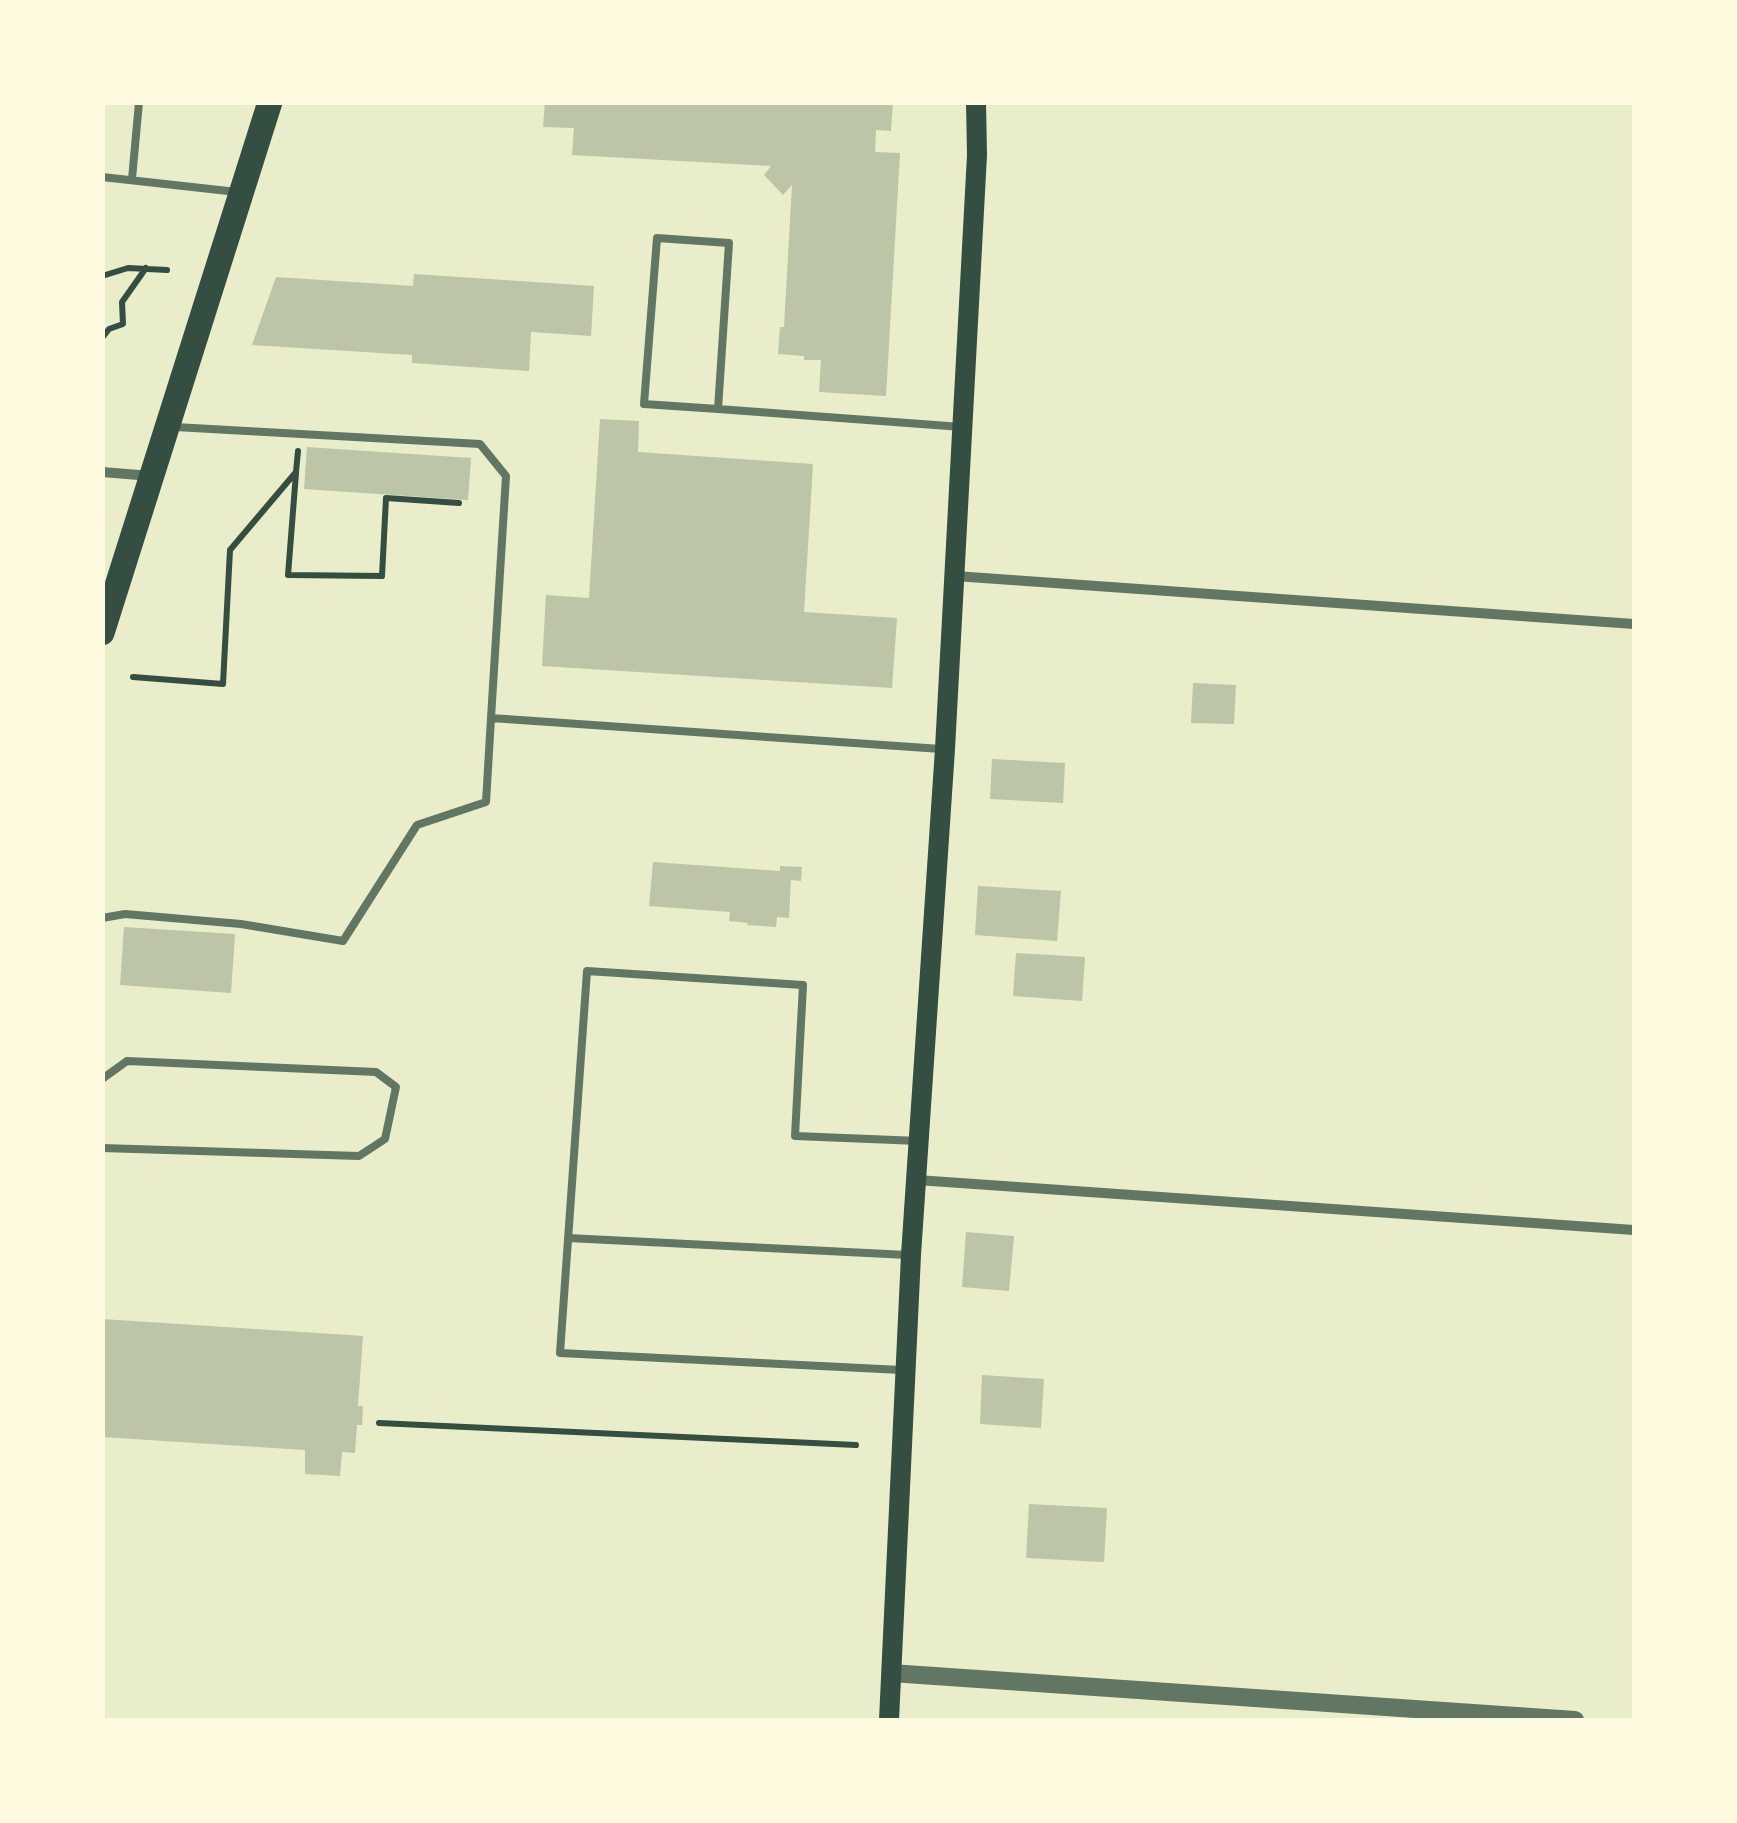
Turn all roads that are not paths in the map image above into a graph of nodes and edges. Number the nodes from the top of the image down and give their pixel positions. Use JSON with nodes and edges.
{"nodes":[{"id":1,"x":139,"y":102,"type":"edge"},
{"id":2,"x":270,"y":102,"type":"edge"},
{"id":3,"x":976,"y":102,"type":"edge"},
{"id":4,"x":102,"y":177,"type":"edge"},
{"id":5,"x":132,"y":180,"type":"junction"},
{"id":6,"x":241,"y":192,"type":"junction"},
{"id":7,"x":718,"y":410,"type":"junction"},
{"id":8,"x":168,"y":426,"type":"junction"},
{"id":9,"x":962,"y":427,"type":"junction"},
{"id":10,"x":102,"y":472,"type":"edge"},
{"id":11,"x":153,"y":476,"type":"junction"},
{"id":12,"x":954,"y":576,"type":"junction"},
{"id":13,"x":1634,"y":624,"type":"edge"},
{"id":14,"x":102,"y":633,"type":"edge"},
{"id":15,"x":491,"y":718,"type":"junction"},
{"id":16,"x":945,"y":749,"type":"junction"},
{"id":17,"x":102,"y":918,"type":"edge"},
{"id":18,"x":102,"y":1078,"type":"edge"},
{"id":19,"x":919,"y":1141,"type":"junction"},
{"id":20,"x":102,"y":1148,"type":"edge"},
{"id":21,"x":916,"y":1180,"type":"junction"},
{"id":22,"x":1634,"y":1230,"type":"edge"},
{"id":23,"x":568,"y":1238,"type":"junction"},
{"id":24,"x":911,"y":1255,"type":"junction"},
{"id":25,"x":906,"y":1370,"type":"junction"},
{"id":26,"x":892,"y":1673,"type":"junction"},
{"id":27,"x":888,"y":1720,"type":"edge"},
{"id":28,"x":1558,"y":1720,"type":"edge"},
{"id":29,"x":1575,"y":1720,"type":"edge"}],
"edges":[{"from":1,"to":5,"type":"lane"},
{"from":2,"to":6,"type":"main road"},
{"from":3,"to":9,"type":"main road"},
{"from":4,"to":5,"type":"lane"},
{"from":5,"to":6,"type":"lane"},
{"from":6,"to":8,"type":"main road"},
{"from":7,"to":7,"type":"lane"},
{"from":7,"to":9,"type":"lane"},
{"from":8,"to":11,"type":"main road"},
{"from":8,"to":15,"type":"lane"},
{"from":9,"to":12,"type":"main road"},
{"from":10,"to":11,"type":"street"},
{"from":11,"to":14,"type":"main road"},
{"from":12,"to":13,"type":"street"},
{"from":12,"to":16,"type":"main road"},
{"from":15,"to":16,"type":"lane"},
{"from":15,"to":17,"type":"lane"},
{"from":16,"to":19,"type":"main road"},
{"from":18,"to":20,"type":"lane"},
{"from":19,"to":21,"type":"main road"},
{"from":19,"to":23,"type":"lane"},
{"from":21,"to":22,"type":"street"},
{"from":21,"to":24,"type":"main road"},
{"from":23,"to":24,"type":"lane"},
{"from":23,"to":25,"type":"lane"},
{"from":24,"to":25,"type":"main road"},
{"from":25,"to":26,"type":"main road"},
{"from":26,"to":27,"type":"main road"},
{"from":26,"to":28,"type":"street"},
{"from":28,"to":29,"type":"street"}]}
